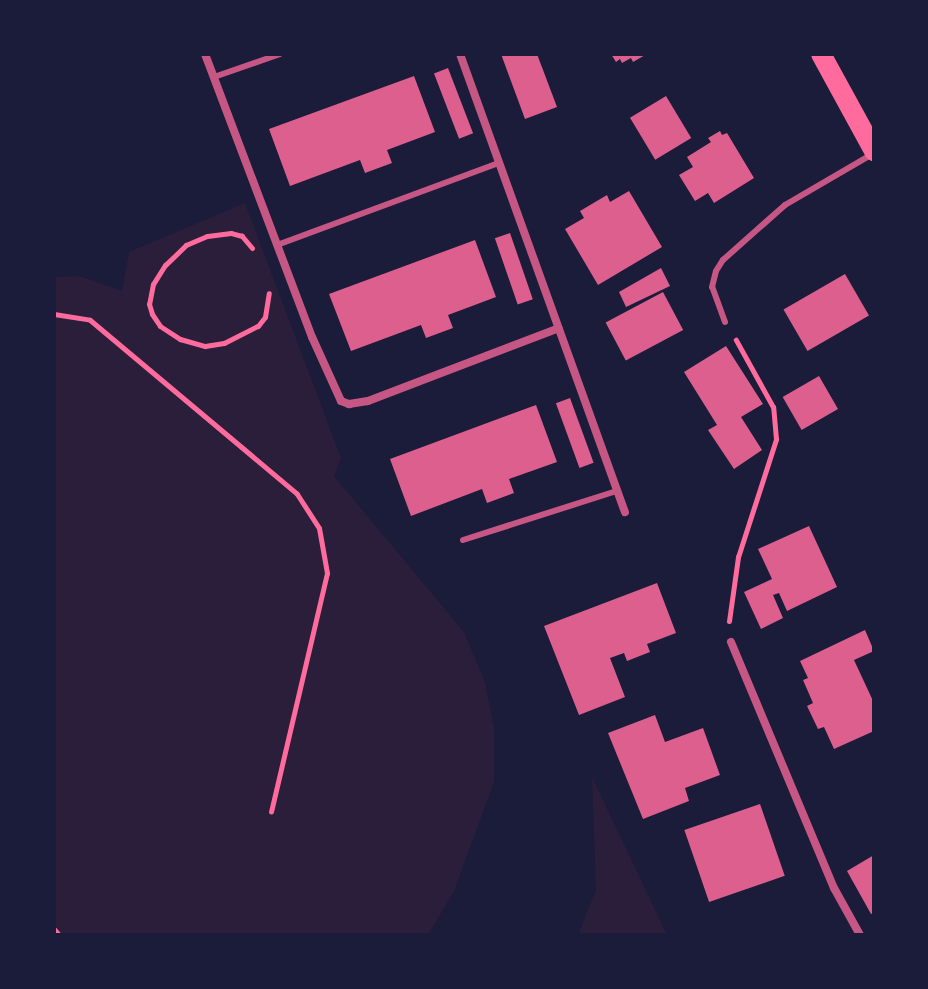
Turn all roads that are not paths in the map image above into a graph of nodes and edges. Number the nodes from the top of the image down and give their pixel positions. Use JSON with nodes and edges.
{"nodes":[{"id":1,"x":205,"y":54,"type":"edge"},
{"id":2,"x":280,"y":54,"type":"edge"},
{"id":3,"x":460,"y":54,"type":"edge"},
{"id":4,"x":821,"y":54,"type":"edge"},
{"id":5,"x":214,"y":77,"type":"junction"},
{"id":6,"x":874,"y":152,"type":"edge"},
{"id":7,"x":499,"y":163,"type":"junction"},
{"id":8,"x":277,"y":245,"type":"junction"},
{"id":9,"x":725,"y":322,"type":"road end"},
{"id":10,"x":559,"y":328,"type":"junction"},
{"id":11,"x":617,"y":491,"type":"junction"},
{"id":12,"x":625,"y":512,"type":"dead end"},
{"id":13,"x":463,"y":540,"type":"dead end"},
{"id":14,"x":731,"y":642,"type":"road end"},
{"id":15,"x":860,"y":935,"type":"edge"}],
"edges":[{"from":1,"to":5,"type":"street"},
{"from":2,"to":5,"type":"lane"},
{"from":3,"to":7,"type":"street"},
{"from":4,"to":6,"type":"main road"},
{"from":5,"to":8,"type":"street"},
{"from":6,"to":9,"type":"lane"},
{"from":7,"to":8,"type":"lane"},
{"from":7,"to":10,"type":"street"},
{"from":8,"to":10,"type":"street"},
{"from":10,"to":11,"type":"street"},
{"from":11,"to":12,"type":"street"},
{"from":11,"to":13,"type":"lane"},
{"from":14,"to":15,"type":"street"}]}
